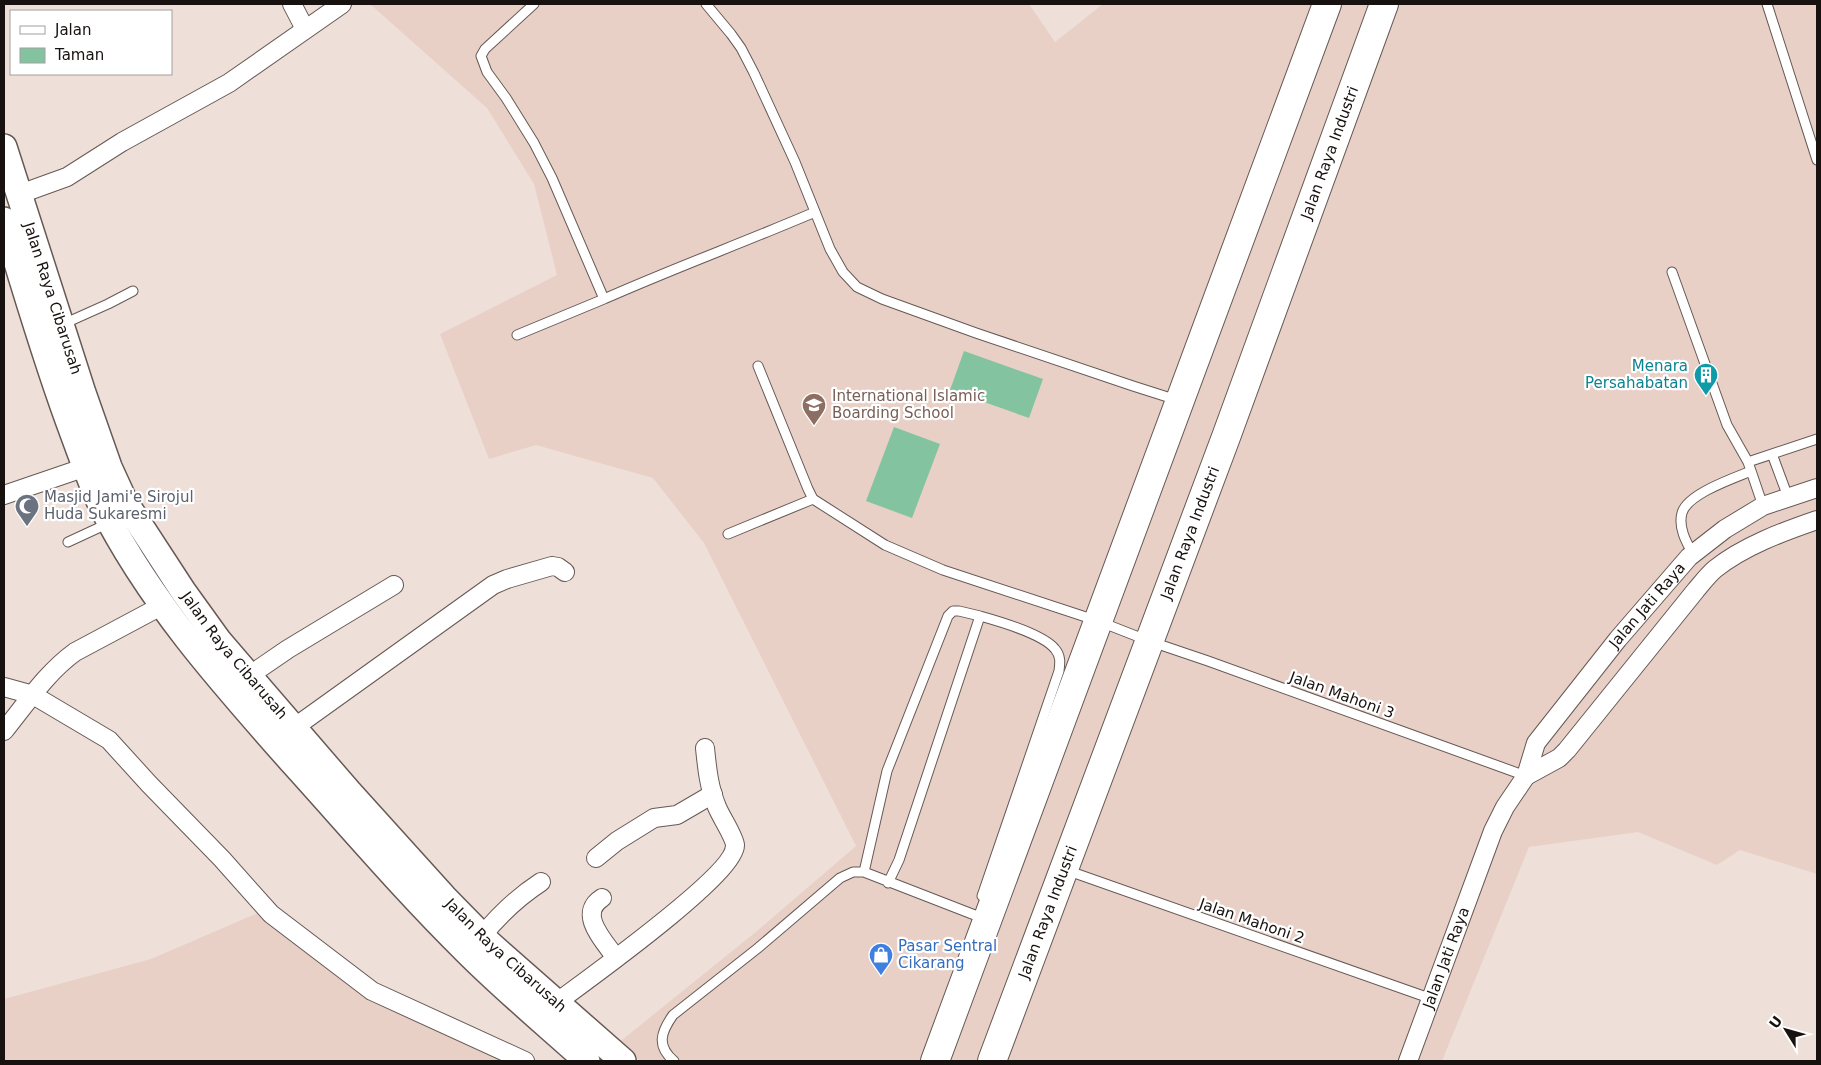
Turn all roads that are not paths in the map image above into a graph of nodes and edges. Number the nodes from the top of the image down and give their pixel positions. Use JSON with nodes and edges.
{"nodes":[{"id":1,"x":292,"y":4,"type":"edge"},
{"id":2,"x":342,"y":4,"type":"edge"},
{"id":3,"x":534,"y":4,"type":"edge"},
{"id":4,"x":706,"y":4,"type":"edge"},
{"id":5,"x":1327,"y":4,"type":"edge"},
{"id":6,"x":1384,"y":4,"type":"edge"},
{"id":7,"x":1767,"y":4,"type":"edge"},
{"id":8,"x":304,"y":29,"type":"junction"},
{"id":9,"x":4,"y":148,"type":"edge"},
{"id":10,"x":1817,"y":160,"type":"edge"},
{"id":11,"x":20,"y":194,"type":"junction"},
{"id":12,"x":815,"y":212,"type":"junction"},
{"id":13,"x":4,"y":220,"type":"edge"},
{"id":14,"x":1672,"y":272,"type":"dead end"},
{"id":15,"x":133,"y":291,"type":"dead end"},
{"id":16,"x":604,"y":299,"type":"junction"},
{"id":17,"x":61,"y":325,"type":"junction"},
{"id":18,"x":517,"y":335,"type":"dead end"},
{"id":19,"x":758,"y":366,"type":"dead end"},
{"id":20,"x":1180,"y":400,"type":"junction"},
{"id":21,"x":1817,"y":439,"type":"edge"},
{"id":22,"x":1772,"y":454,"type":"junction"},
{"id":23,"x":86,"y":467,"type":"junction"},
{"id":24,"x":1750,"y":467,"type":"junction"},
{"id":25,"x":1817,"y":488,"type":"edge"},
{"id":26,"x":108,"y":492,"type":"junction"},
{"id":27,"x":4,"y":495,"type":"edge"},
{"id":28,"x":1788,"y":497,"type":"junction"},
{"id":29,"x":814,"y":499,"type":"junction"},
{"id":30,"x":1763,"y":506,"type":"junction"},
{"id":31,"x":1817,"y":520,"type":"edge"},
{"id":32,"x":111,"y":522,"type":"junction"},
{"id":33,"x":728,"y":534,"type":"dead end"},
{"id":34,"x":68,"y":542,"type":"dead end"},
{"id":35,"x":1693,"y":554,"type":"junction"},
{"id":36,"x":170,"y":570,"type":"junction"},
{"id":37,"x":565,"y":572,"type":"dead end"},
{"id":38,"x":394,"y":585,"type":"dead end"},
{"id":39,"x":156,"y":595,"type":"junction"},
{"id":40,"x":1646,"y":607,"type":"junction"},
{"id":41,"x":980,"y":616,"type":"junction"},
{"id":42,"x":1098,"y":621,"type":"junction"},
{"id":43,"x":1671,"y":622,"type":"junction"},
{"id":44,"x":1149,"y":641,"type":"junction"},
{"id":45,"x":250,"y":675,"type":"junction"},
{"id":46,"x":4,"y":687,"type":"edge"},
{"id":47,"x":33,"y":694,"type":"junction"},
{"id":48,"x":295,"y":727,"type":"junction"},
{"id":49,"x":4,"y":731,"type":"edge"},
{"id":50,"x":705,"y":748,"type":"dead end"},
{"id":51,"x":1526,"y":776,"type":"junction"},
{"id":52,"x":713,"y":794,"type":"junction"},
{"id":53,"x":596,"y":858,"type":"dead end"},
{"id":54,"x":1064,"y":869,"type":"junction"},
{"id":55,"x":864,"y":872,"type":"junction"},
{"id":56,"x":540,"y":882,"type":"dead end"},
{"id":57,"x":888,"y":883,"type":"junction"},
{"id":58,"x":602,"y":898,"type":"dead end"},
{"id":59,"x":978,"y":920,"type":"junction"},
{"id":60,"x":482,"y":936,"type":"junction"},
{"id":61,"x":616,"y":958,"type":"junction"},
{"id":62,"x":1432,"y":999,"type":"junction"},
{"id":63,"x":556,"y":1003,"type":"junction"},
{"id":64,"x":525,"y":1061,"type":"edge"},
{"id":65,"x":587,"y":1061,"type":"edge"},
{"id":66,"x":623,"y":1061,"type":"edge"},
{"id":67,"x":674,"y":1061,"type":"edge"},
{"id":68,"x":935,"y":1061,"type":"edge"},
{"id":69,"x":992,"y":1061,"type":"edge"},
{"id":70,"x":1408,"y":1061,"type":"edge"}],
"edges":[{"from":1,"to":8,"type":"street"},
{"from":2,"to":8,"type":"street"},
{"from":3,"to":16,"type":"lane"},
{"from":4,"to":12,"type":"lane"},
{"from":5,"to":20,"type":"main road"},
{"from":6,"to":44,"type":"main road","name":"Jalan Raya Industri"},
{"from":7,"to":10,"type":"lane"},
{"from":8,"to":11,"type":"street"},
{"from":9,"to":11,"type":"street","name":"Jalan Raya Cibarusah"},
{"from":11,"to":17,"type":"street","name":"Jalan Raya Cibarusah"},
{"from":12,"to":16,"type":"lane"},
{"from":12,"to":20,"type":"lane"},
{"from":13,"to":23,"type":"street","name":"Jalan Raya Cibarusah"},
{"from":14,"to":24,"type":"lane"},
{"from":15,"to":17,"type":"lane"},
{"from":16,"to":18,"type":"lane"},
{"from":17,"to":26,"type":"street","name":"Jalan Raya Cibarusah"},
{"from":19,"to":29,"type":"lane"},
{"from":20,"to":42,"type":"main road"},
{"from":21,"to":22,"type":"lane"},
{"from":22,"to":24,"type":"lane"},
{"from":22,"to":28,"type":"lane"},
{"from":23,"to":26,"type":"street","name":"Jalan Raya Cibarusah"},
{"from":23,"to":27,"type":"street"},
{"from":24,"to":30,"type":"lane"},
{"from":24,"to":35,"type":"lane"},
{"from":25,"to":28,"type":"street","name":"Jalan Jati Raya"},
{"from":26,"to":32,"type":"street","name":"Jalan Raya Cibarusah"},
{"from":26,"to":36,"type":"street","name":"Jalan Raya Cibarusah"},
{"from":28,"to":30,"type":"street","name":"Jalan Jati Raya"},
{"from":29,"to":33,"type":"lane"},
{"from":29,"to":42,"type":"lane","name":"Jalan Mahoni 3"},
{"from":30,"to":35,"type":"street","name":"Jalan Jati Raya"},
{"from":31,"to":43,"type":"street","name":"Jalan Jati Raya"},
{"from":32,"to":34,"type":"lane"},
{"from":32,"to":39,"type":"street","name":"Jalan Raya Cibarusah"},
{"from":35,"to":40,"type":"street","name":"Jalan Jati Raya"},
{"from":36,"to":39,"type":"street"},
{"from":36,"to":45,"type":"street","name":"Jalan Raya Cibarusah"},
{"from":37,"to":48,"type":"street"},
{"from":38,"to":45,"type":"street"},
{"from":39,"to":47,"type":"street"},
{"from":39,"to":65,"type":"street","name":"Jalan Raya Cibarusah"},
{"from":40,"to":43,"type":"street"},
{"from":40,"to":51,"type":"street","name":"Jalan Jati Raya"},
{"from":41,"to":55,"type":"lane"},
{"from":41,"to":57,"type":"lane"},
{"from":41,"to":59,"type":"lane"},
{"from":42,"to":44,"type":"lane","name":"Jalan Mahoni 3"},
{"from":42,"to":59,"type":"main road"},
{"from":43,"to":51,"type":"street","name":"Jalan Jati Raya"},
{"from":44,"to":51,"type":"lane","name":"Jalan Mahoni 3"},
{"from":44,"to":54,"type":"main road","name":"Jalan Raya Industri"},
{"from":45,"to":48,"type":"street","name":"Jalan Raya Cibarusah"},
{"from":46,"to":47,"type":"street"},
{"from":47,"to":49,"type":"street"},
{"from":47,"to":64,"type":"street"},
{"from":48,"to":60,"type":"street","name":"Jalan Raya Cibarusah"},
{"from":50,"to":52,"type":"street"},
{"from":51,"to":62,"type":"street","name":"Jalan Jati Raya"},
{"from":52,"to":53,"type":"street"},
{"from":52,"to":61,"type":"street"},
{"from":54,"to":62,"type":"lane","name":"Jalan Mahoni 2"},
{"from":54,"to":69,"type":"main road","name":"Jalan Raya Industri"},
{"from":55,"to":57,"type":"lane"},
{"from":55,"to":67,"type":"lane"},
{"from":56,"to":60,"type":"street"},
{"from":57,"to":59,"type":"lane"},
{"from":58,"to":61,"type":"street"},
{"from":59,"to":68,"type":"main road"},
{"from":60,"to":63,"type":"street","name":"Jalan Raya Cibarusah"},
{"from":61,"to":63,"type":"street"},
{"from":62,"to":70,"type":"street","name":"Jalan Jati Raya"},
{"from":63,"to":66,"type":"street","name":"Jalan Raya Cibarusah"}]}
